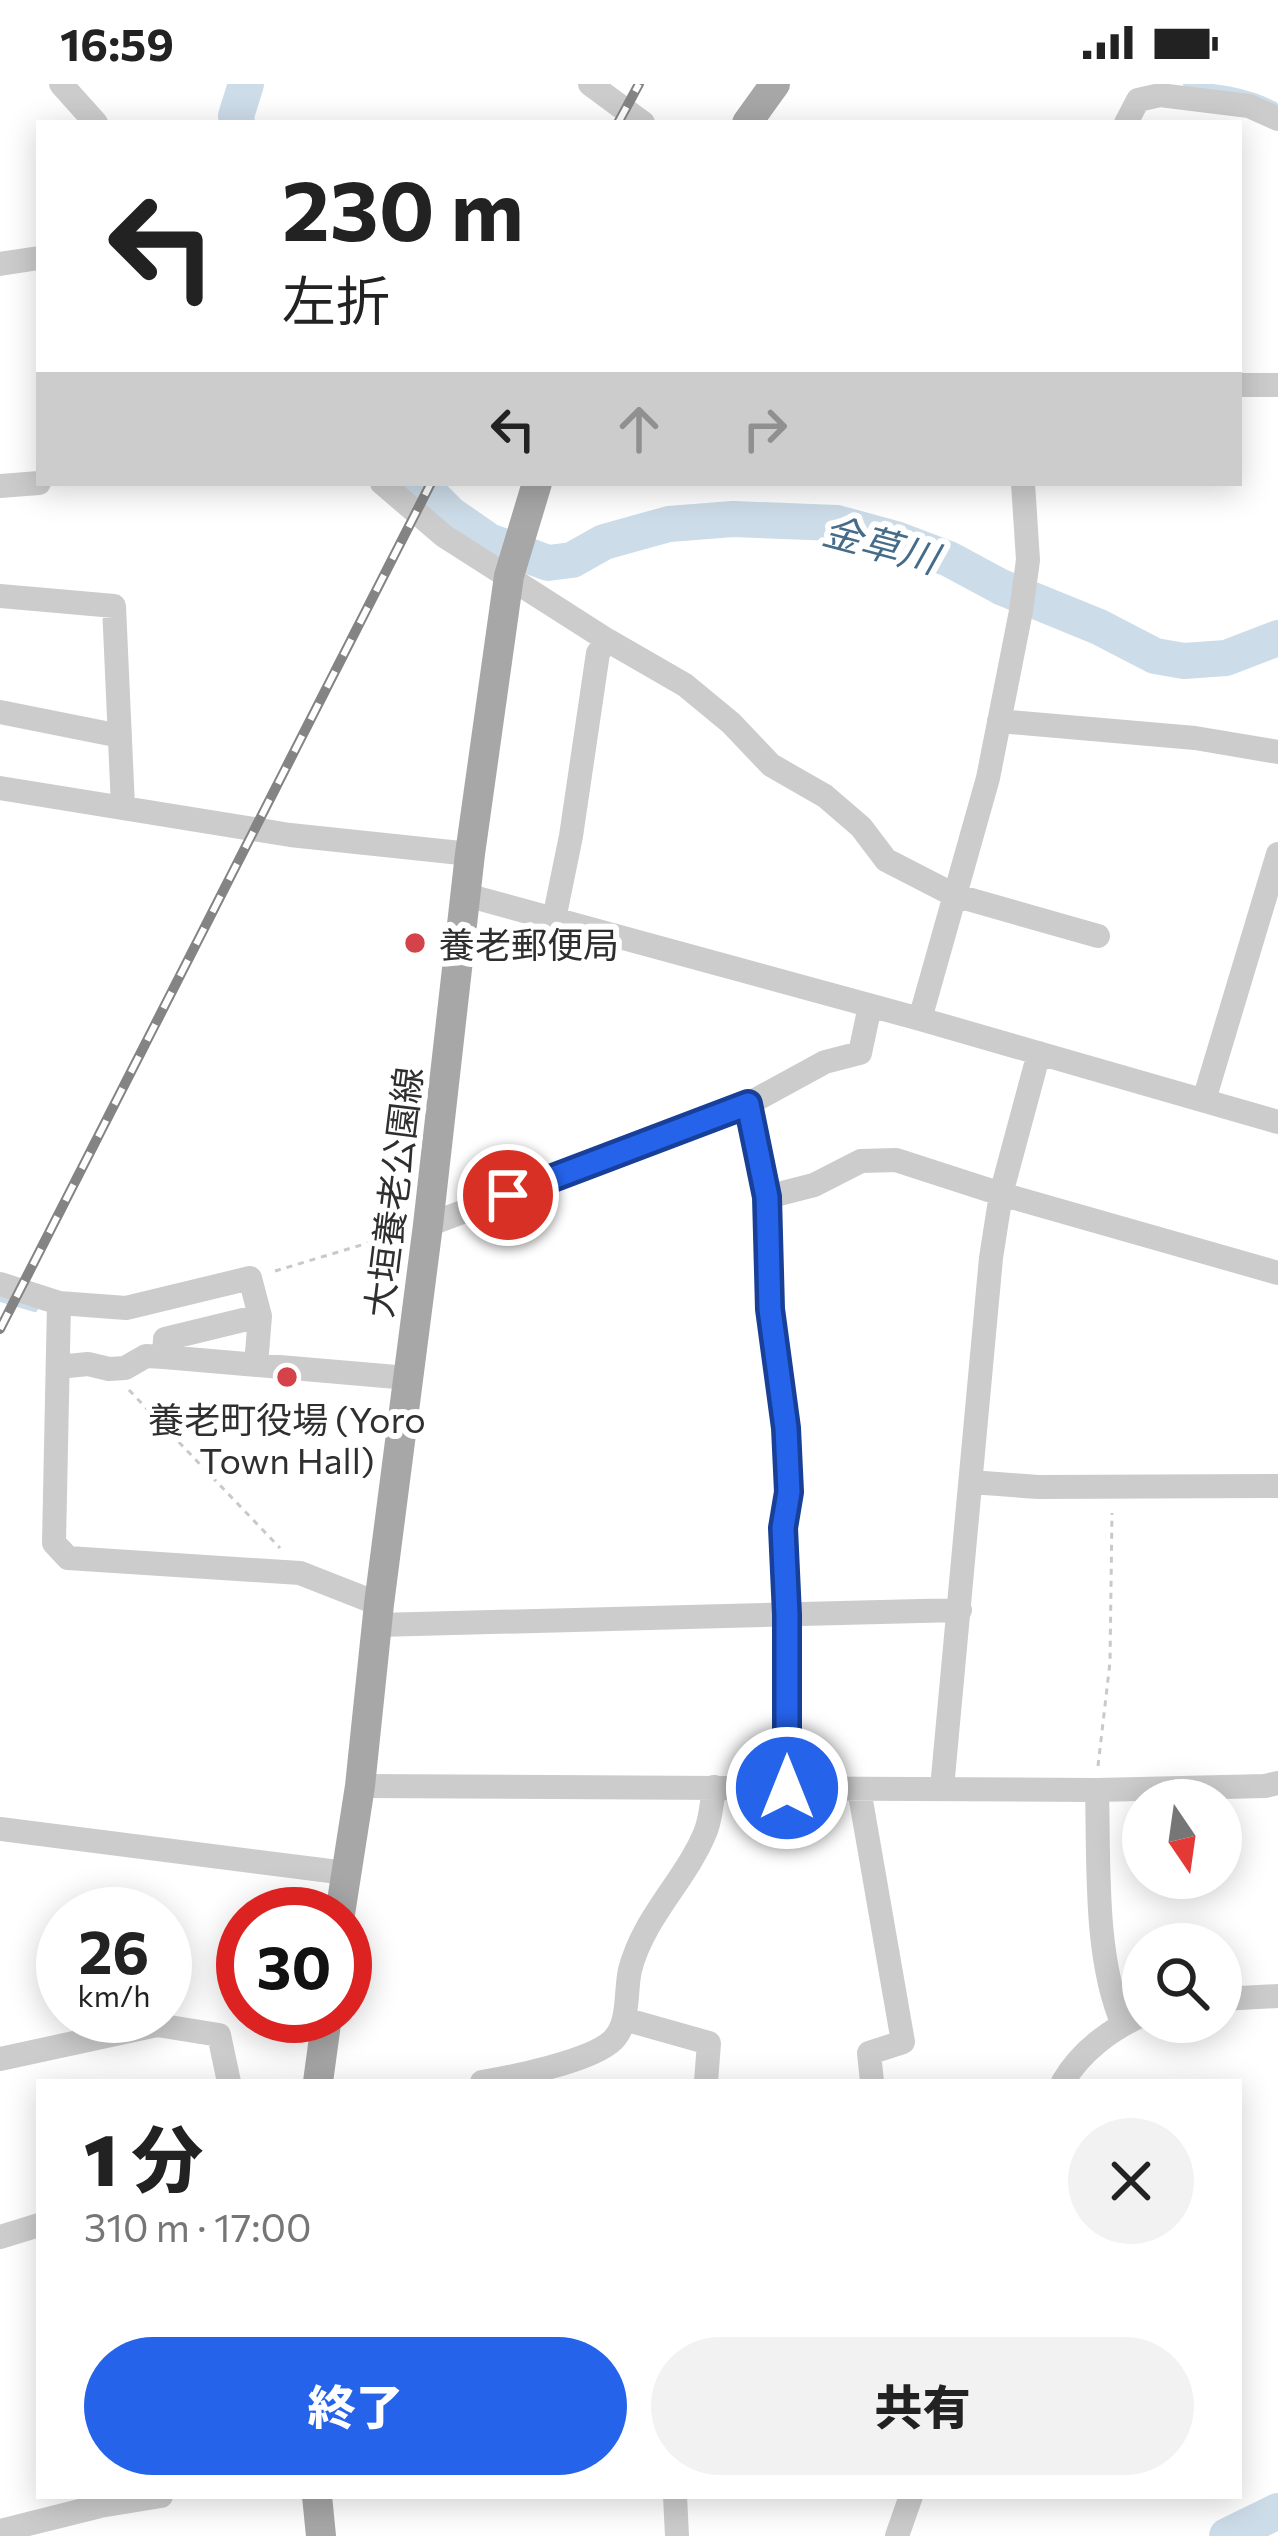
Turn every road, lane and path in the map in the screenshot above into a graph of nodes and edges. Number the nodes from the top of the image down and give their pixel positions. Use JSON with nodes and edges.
{"nodes":[{"id":1,"x":61,"y":84,"type":"edge"},
{"id":2,"x":590,"y":84,"type":"edge"},
{"id":3,"x":775,"y":84,"type":"edge"},
{"id":4,"x":1278,"y":119,"type":"edge"},
{"id":5,"x":92,"y":120,"type":"edge"},
{"id":6,"x":639,"y":120,"type":"edge"},
{"id":7,"x":749,"y":120,"type":"edge"},
{"id":8,"x":1128,"y":120,"type":"edge"},
{"id":9,"x":36,"y":258,"type":"edge"},
{"id":10,"x":0,"y":264,"type":"edge"},
{"id":11,"x":1242,"y":385,"type":"edge"},
{"id":12,"x":1278,"y":385,"type":"edge"},
{"id":13,"x":36,"y":483,"type":"edge"},
{"id":14,"x":0,"y":486,"type":"edge"},
{"id":15,"x":386,"y":486,"type":"edge"},
{"id":16,"x":536,"y":486,"type":"edge"},
{"id":17,"x":1023,"y":486,"type":"edge"},
{"id":18,"x":515,"y":556,"type":"junction"},
{"id":19,"x":0,"y":596,"type":"edge"},
{"id":20,"x":607,"y":640,"type":"junction"},
{"id":21,"x":0,"y":712,"type":"edge"},
{"id":22,"x":999,"y":721,"type":"junction"},
{"id":23,"x":120,"y":736,"type":"junction"},
{"id":24,"x":1278,"y":752,"type":"edge"},
{"id":25,"x":0,"y":788,"type":"edge"},
{"id":26,"x":123,"y":807,"type":"junction"},
{"id":27,"x":470,"y":854,"type":"junction"},
{"id":28,"x":1278,"y":854,"type":"edge"},
{"id":29,"x":466,"y":895,"type":"junction"},
{"id":30,"x":954,"y":895,"type":"junction"},
{"id":31,"x":554,"y":919,"type":"junction"},
{"id":32,"x":1098,"y":935,"type":"dead end"},
{"id":33,"x":870,"y":1006,"type":"junction"},
{"id":34,"x":920,"y":1019,"type":"junction"},
{"id":35,"x":1039,"y":1053,"type":"junction"},
{"id":36,"x":1204,"y":1100,"type":"junction"},
{"id":37,"x":748,"y":1104,"type":"junction"},
{"id":38,"x":1278,"y":1122,"type":"edge"},
{"id":39,"x":1000,"y":1194,"type":"junction"},
{"id":40,"x":767,"y":1197,"type":"junction"},
{"id":41,"x":428,"y":1225,"type":"junction"},
{"id":42,"x":1278,"y":1273,"type":"edge"},
{"id":43,"x":250,"y":1278,"type":"junction"},
{"id":44,"x":0,"y":1284,"type":"edge"},
{"id":45,"x":59,"y":1304,"type":"junction"},
{"id":46,"x":260,"y":1316,"type":"junction"},
{"id":47,"x":164,"y":1357,"type":"junction"},
{"id":48,"x":256,"y":1365,"type":"junction"},
{"id":49,"x":58,"y":1367,"type":"junction"},
{"id":50,"x":109,"y":1370,"type":"junction"},
{"id":51,"x":408,"y":1378,"type":"junction"},
{"id":52,"x":971,"y":1482,"type":"junction"},
{"id":53,"x":1278,"y":1486,"type":"edge"},
{"id":54,"x":1112,"y":1487,"type":"junction"},
{"id":55,"x":299,"y":1573,"type":"junction"},
{"id":56,"x":960,"y":1610,"type":"junction"},
{"id":57,"x":378,"y":1614,"type":"junction"},
{"id":58,"x":787,"y":1615,"type":"junction"},
{"id":59,"x":1278,"y":1783,"type":"edge"},
{"id":60,"x":360,"y":1786,"type":"junction"},
{"id":61,"x":714,"y":1787,"type":"junction"},
{"id":62,"x":787,"y":1788,"type":"junction"},
{"id":63,"x":943,"y":1788,"type":"junction"},
{"id":64,"x":859,"y":1789,"type":"junction"},
{"id":65,"x":1097,"y":1790,"type":"junction"},
{"id":66,"x":0,"y":1829,"type":"edge"},
{"id":67,"x":346,"y":1873,"type":"junction"},
{"id":68,"x":344,"y":1887,"type":"edge"},
{"id":69,"x":1278,"y":1996,"type":"edge"},
{"id":70,"x":1122,"y":1998,"type":"edge"},
{"id":71,"x":1242,"y":1998,"type":"edge"},
{"id":72,"x":624,"y":2019,"type":"junction"},
{"id":73,"x":1122,"y":2026,"type":"edge"},
{"id":74,"x":324,"y":2043,"type":"edge"},
{"id":75,"x":0,"y":2059,"type":"edge"},
{"id":76,"x":229,"y":2079,"type":"edge"},
{"id":77,"x":319,"y":2079,"type":"edge"},
{"id":78,"x":494,"y":2079,"type":"edge"},
{"id":79,"x":706,"y":2079,"type":"edge"},
{"id":80,"x":872,"y":2079,"type":"edge"},
{"id":81,"x":1065,"y":2079,"type":"edge"},
{"id":82,"x":36,"y":2226,"type":"edge"},
{"id":83,"x":0,"y":2237,"type":"edge"},
{"id":84,"x":143,"y":2499,"type":"edge"},
{"id":85,"x":317,"y":2499,"type":"edge"},
{"id":86,"x":675,"y":2499,"type":"edge"},
{"id":87,"x":910,"y":2499,"type":"edge"},
{"id":88,"x":0,"y":2531,"type":"edge"},
{"id":89,"x":321,"y":2536,"type":"edge"},
{"id":90,"x":676,"y":2536,"type":"edge"},
{"id":91,"x":897,"y":2536,"type":"edge"}],
"edges":[{"from":1,"to":5,"type":"street"},
{"from":2,"to":6,"type":"street"},
{"from":3,"to":7,"type":"main road"},
{"from":4,"to":8,"type":"street"},
{"from":9,"to":10,"type":"street"},
{"from":11,"to":12,"type":"street"},
{"from":13,"to":14,"type":"street"},
{"from":15,"to":18,"type":"street"},
{"from":16,"to":18,"type":"main road","name":"大垣養老公園線"},
{"from":17,"to":22,"type":"street"},
{"from":18,"to":20,"type":"street"},
{"from":18,"to":27,"type":"main road","name":"大垣養老公園線"},
{"from":19,"to":23,"type":"street"},
{"from":20,"to":30,"type":"street"},
{"from":20,"to":31,"type":"street"},
{"from":21,"to":23,"type":"street"},
{"from":22,"to":24,"type":"street"},
{"from":22,"to":30,"type":"street"},
{"from":23,"to":26,"type":"street"},
{"from":25,"to":26,"type":"street"},
{"from":26,"to":27,"type":"street"},
{"from":27,"to":29,"type":"main road","name":"大垣養老公園線"},
{"from":28,"to":36,"type":"street"},
{"from":29,"to":31,"type":"street"},
{"from":29,"to":41,"type":"main road","name":"大垣養老公園線"},
{"from":30,"to":32,"type":"street"},
{"from":30,"to":34,"type":"street"},
{"from":31,"to":33,"type":"street"},
{"from":33,"to":34,"type":"street"},
{"from":33,"to":37,"type":"street"},
{"from":34,"to":35,"type":"street"},
{"from":35,"to":36,"type":"street"},
{"from":35,"to":39,"type":"street"},
{"from":36,"to":38,"type":"street"},
{"from":37,"to":40,"type":"street"},
{"from":37,"to":41,"type":"street"},
{"from":39,"to":40,"type":"street"},
{"from":39,"to":42,"type":"street"},
{"from":39,"to":52,"type":"street"},
{"from":40,"to":58,"type":"street"},
{"from":41,"to":43,"type":"path"},
{"from":41,"to":51,"type":"main road","name":"大垣養老公園線"},
{"from":43,"to":45,"type":"street"},
{"from":43,"to":46,"type":"street"},
{"from":44,"to":45,"type":"street"},
{"from":45,"to":49,"type":"street"},
{"from":46,"to":47,"type":"street"},
{"from":46,"to":48,"type":"street"},
{"from":47,"to":48,"type":"street"},
{"from":47,"to":50,"type":"street"},
{"from":48,"to":51,"type":"street"},
{"from":49,"to":50,"type":"street"},
{"from":49,"to":55,"type":"street"},
{"from":50,"to":55,"type":"path"},
{"from":51,"to":57,"type":"main road","name":"大垣養老公園線"},
{"from":52,"to":54,"type":"street"},
{"from":52,"to":56,"type":"street"},
{"from":53,"to":54,"type":"street"},
{"from":54,"to":65,"type":"path"},
{"from":55,"to":57,"type":"street"},
{"from":56,"to":58,"type":"street"},
{"from":56,"to":63,"type":"street"},
{"from":57,"to":58,"type":"street"},
{"from":57,"to":60,"type":"main road","name":"大垣養老公園線"},
{"from":58,"to":62,"type":"street"},
{"from":59,"to":65,"type":"street"},
{"from":60,"to":61,"type":"street"},
{"from":60,"to":67,"type":"main road","name":"大垣養老公園線"},
{"from":61,"to":62,"type":"street"},
{"from":61,"to":72,"type":"street"},
{"from":62,"to":64,"type":"street"},
{"from":63,"to":64,"type":"street"},
{"from":63,"to":65,"type":"street"},
{"from":64,"to":80,"type":"street"},
{"from":65,"to":70,"type":"street"},
{"from":66,"to":67,"type":"street"},
{"from":67,"to":68,"type":"main road","name":"大垣養老公園線"},
{"from":69,"to":71,"type":"street"},
{"from":72,"to":78,"type":"street"},
{"from":72,"to":79,"type":"street"},
{"from":73,"to":81,"type":"street"},
{"from":74,"to":77,"type":"main road"},
{"from":75,"to":76,"type":"street"},
{"from":82,"to":83,"type":"street"},
{"from":84,"to":88,"type":"street"},
{"from":85,"to":89,"type":"main road"},
{"from":86,"to":90,"type":"street"},
{"from":87,"to":91,"type":"street"}]}
